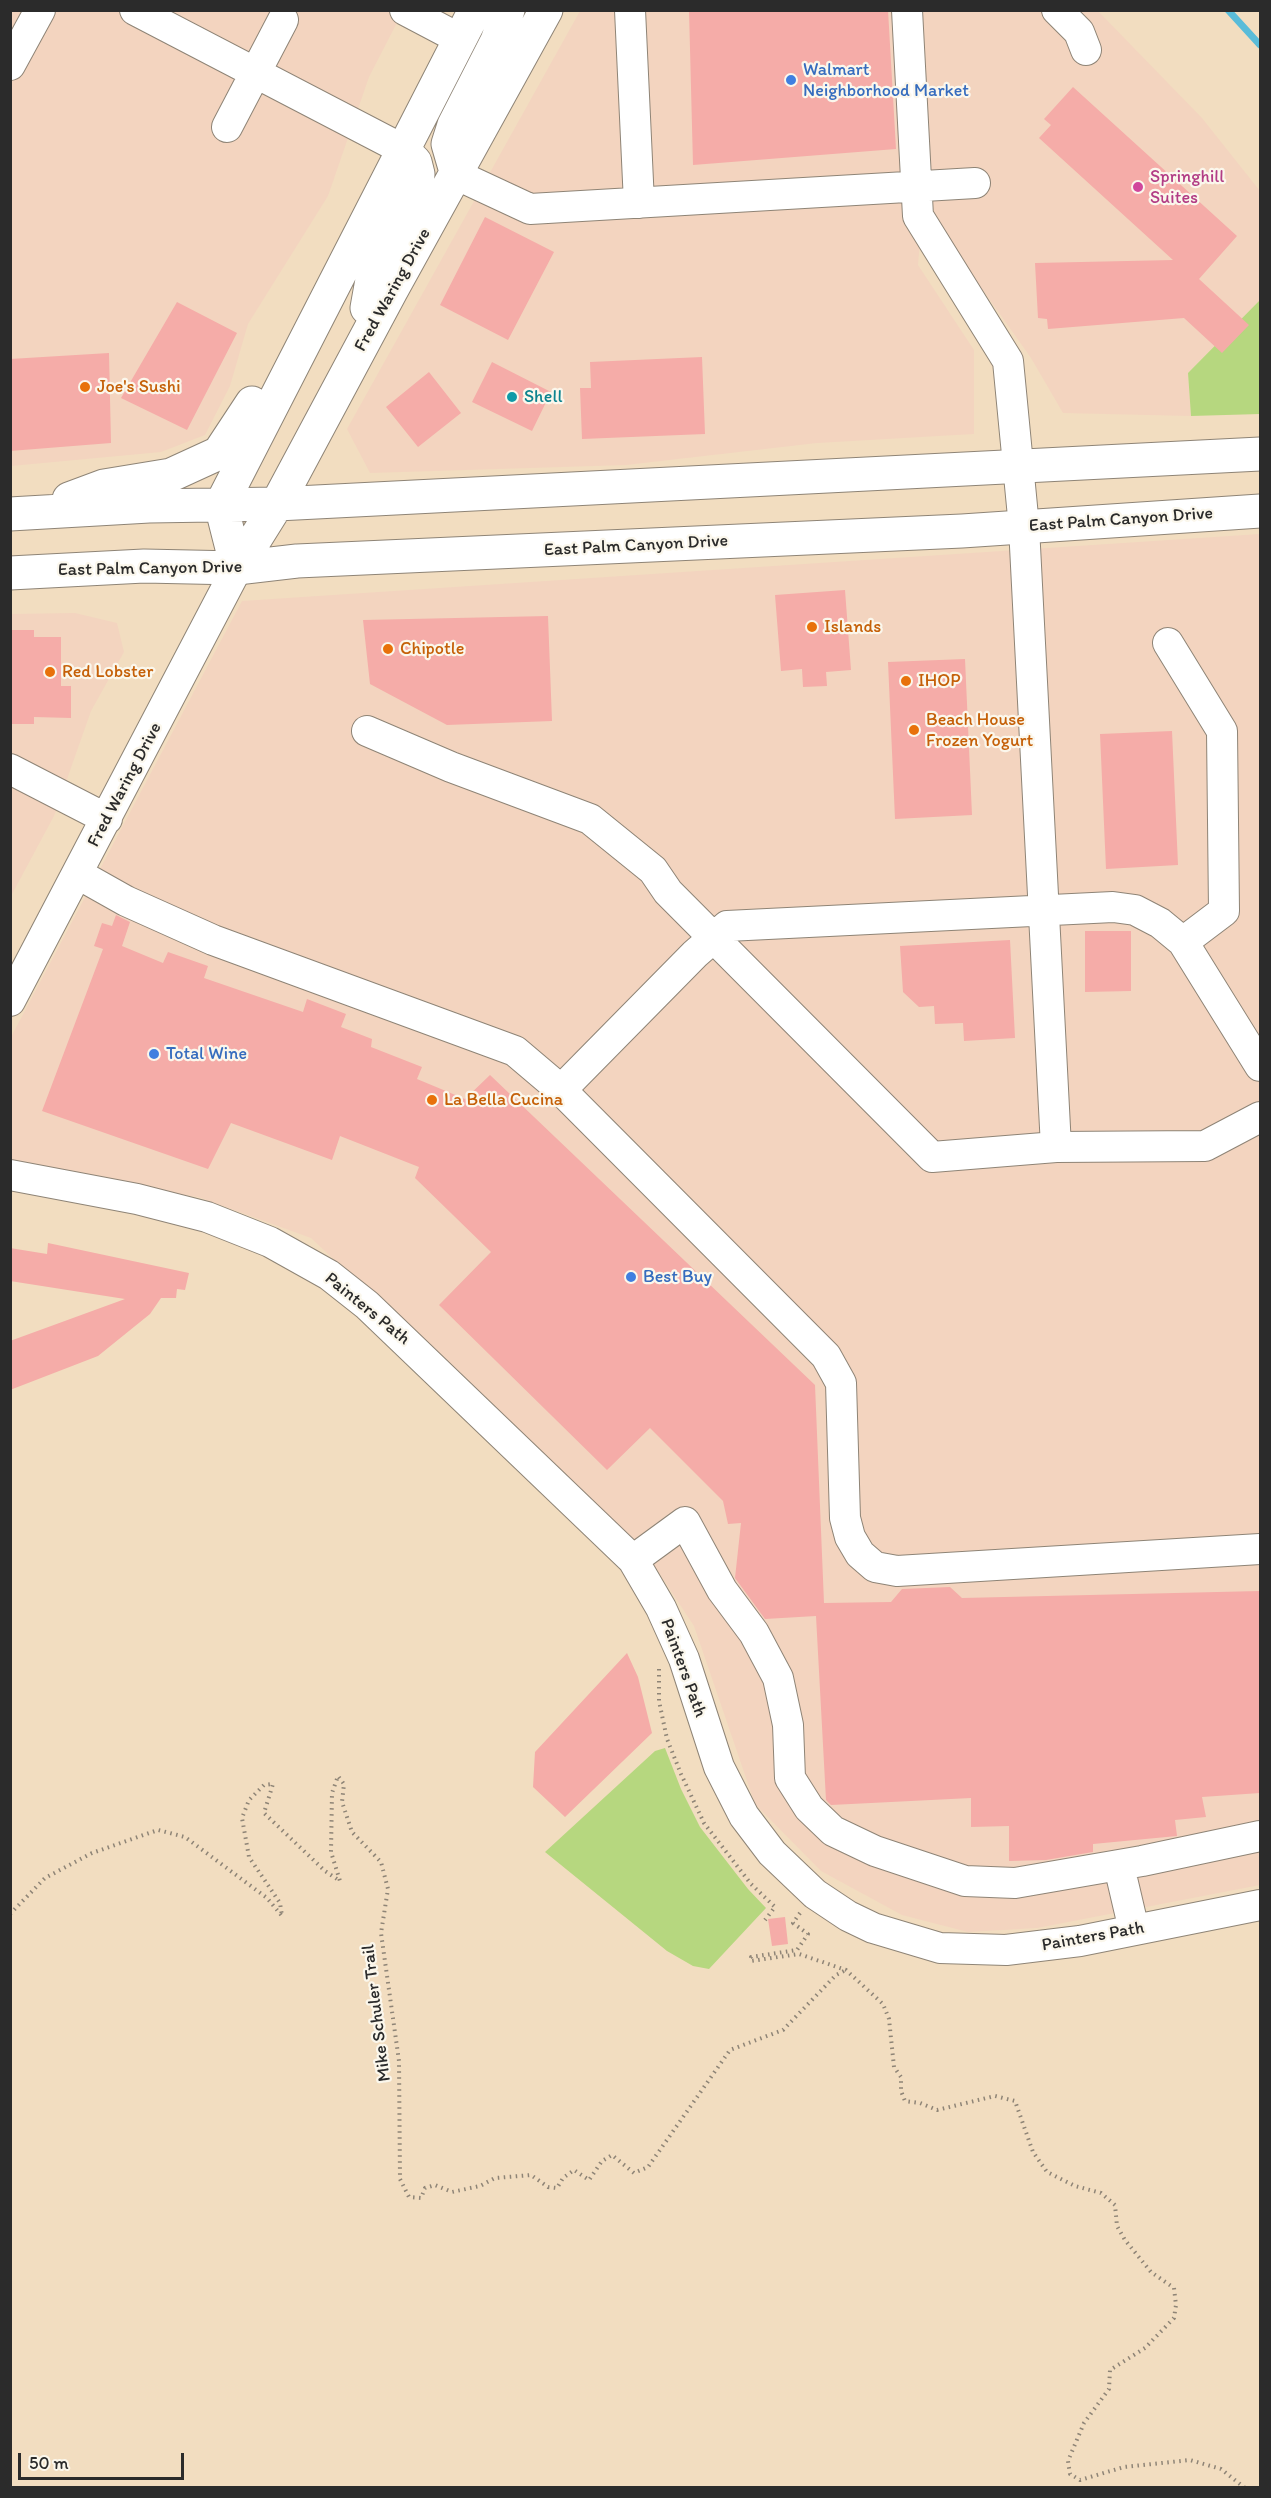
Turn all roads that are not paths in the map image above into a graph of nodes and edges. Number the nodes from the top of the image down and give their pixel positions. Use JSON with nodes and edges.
{"nodes":[{"id":1,"x":40,"y":10,"type":"edge"},
{"id":2,"x":135,"y":10,"type":"edge"},
{"id":3,"x":405,"y":10,"type":"edge"},
{"id":4,"x":508,"y":10,"type":"edge"},
{"id":5,"x":546,"y":10,"type":"edge"},
{"id":6,"x":630,"y":10,"type":"edge"},
{"id":7,"x":907,"y":10,"type":"edge"},
{"id":8,"x":1057,"y":10,"type":"edge"},
{"id":9,"x":283,"y":21,"type":"dead end"},
{"id":10,"x":468,"y":25,"type":"edge"},
{"id":11,"x":1086,"y":50,"type":"dead end"},
{"id":12,"x":10,"y":65,"type":"edge"},
{"id":13,"x":256,"y":73,"type":"junction"},
{"id":14,"x":227,"y":127,"type":"dead end"},
{"id":15,"x":402,"y":149,"type":"junction"},
{"id":16,"x":457,"y":175,"type":"junction"},
{"id":17,"x":975,"y":183,"type":"dead end"},
{"id":18,"x":916,"y":189,"type":"junction"},
{"id":19,"x":639,"y":203,"type":"junction"},
{"id":20,"x":317,"y":315,"type":"junction"},
{"id":21,"x":364,"y":342,"type":"junction"},
{"id":22,"x":1260,"y":453,"type":"edge"},
{"id":23,"x":1018,"y":466,"type":"junction"},
{"id":24,"x":277,"y":504,"type":"junction"},
{"id":25,"x":221,"y":505,"type":"junction"},
{"id":26,"x":1260,"y":511,"type":"edge"},
{"id":27,"x":20,"y":514,"type":"edge"},
{"id":28,"x":1024,"y":527,"type":"junction"},
{"id":29,"x":237,"y":568,"type":"junction"},
{"id":30,"x":10,"y":573,"type":"edge"},
{"id":31,"x":1168,"y":643,"type":"dead end"},
{"id":32,"x":367,"y":732,"type":"dead end"},
{"id":33,"x":10,"y":769,"type":"edge"},
{"id":34,"x":107,"y":819,"type":"junction"},
{"id":35,"x":78,"y":874,"type":"junction"},
{"id":36,"x":1043,"y":911,"type":"junction"},
{"id":37,"x":713,"y":938,"type":"junction"},
{"id":38,"x":1183,"y":942,"type":"junction"},
{"id":39,"x":10,"y":1001,"type":"edge"},
{"id":40,"x":1260,"y":1066,"type":"edge"},
{"id":41,"x":561,"y":1090,"type":"junction"},
{"id":42,"x":1260,"y":1117,"type":"edge"},
{"id":43,"x":1056,"y":1147,"type":"junction"},
{"id":44,"x":10,"y":1175,"type":"edge"},
{"id":45,"x":1260,"y":1549,"type":"edge"},
{"id":46,"x":633,"y":1560,"type":"junction"},
{"id":47,"x":1260,"y":1836,"type":"edge"},
{"id":48,"x":1119,"y":1866,"type":"junction"},
{"id":49,"x":1260,"y":1905,"type":"edge"},
{"id":50,"x":1134,"y":1930,"type":"junction"}],
"edges":[{"from":1,"to":12,"type":"street"},
{"from":2,"to":13,"type":"street"},
{"from":3,"to":10,"type":"street"},
{"from":4,"to":16,"type":"main road"},
{"from":5,"to":16,"type":"main road","name":"Fred Waring Drive"},
{"from":6,"to":19,"type":"street"},
{"from":7,"to":18,"type":"street"},
{"from":8,"to":11,"type":"street"},
{"from":9,"to":13,"type":"street"},
{"from":10,"to":15,"type":"main road"},
{"from":13,"to":14,"type":"street"},
{"from":13,"to":15,"type":"street"},
{"from":15,"to":20,"type":"main road"},
{"from":15,"to":21,"type":"main road"},
{"from":16,"to":19,"type":"street"},
{"from":16,"to":21,"type":"main road","name":"Fred Waring Drive"},
{"from":17,"to":18,"type":"street"},
{"from":18,"to":19,"type":"street"},
{"from":18,"to":23,"type":"street"},
{"from":20,"to":25,"type":"main road"},
{"from":20,"to":27,"type":"main road"},
{"from":21,"to":24,"type":"main road","name":"Fred Waring Drive"},
{"from":22,"to":23,"type":"main road"},
{"from":23,"to":24,"type":"main road"},
{"from":23,"to":28,"type":"street"},
{"from":24,"to":25,"type":"main road"},
{"from":24,"to":29,"type":"main road","name":"Fred Waring Drive"},
{"from":25,"to":27,"type":"main road"},
{"from":25,"to":29,"type":"main road"},
{"from":26,"to":28,"type":"main road","name":"East Palm Canyon Drive"},
{"from":28,"to":29,"type":"main road","name":"East Palm Canyon Drive"},
{"from":28,"to":36,"type":"street"},
{"from":29,"to":30,"type":"main road","name":"East Palm Canyon Drive"},
{"from":29,"to":34,"type":"street","name":"Fred Waring Drive"},
{"from":31,"to":38,"type":"street"},
{"from":32,"to":37,"type":"street"},
{"from":33,"to":34,"type":"street"},
{"from":34,"to":35,"type":"street","name":"Fred Waring Drive"},
{"from":35,"to":39,"type":"street","name":"Fred Waring Drive"},
{"from":35,"to":41,"type":"street"},
{"from":36,"to":37,"type":"street"},
{"from":36,"to":38,"type":"street"},
{"from":36,"to":43,"type":"street"},
{"from":37,"to":41,"type":"street"},
{"from":37,"to":43,"type":"street"},
{"from":38,"to":40,"type":"street"},
{"from":41,"to":45,"type":"street"},
{"from":42,"to":43,"type":"street"},
{"from":44,"to":46,"type":"street","name":"Painters Path"},
{"from":46,"to":48,"type":"street"},
{"from":46,"to":50,"type":"street","name":"Painters Path"},
{"from":47,"to":48,"type":"street"},
{"from":48,"to":50,"type":"street"},
{"from":49,"to":50,"type":"street","name":"Painters Path"}]}
